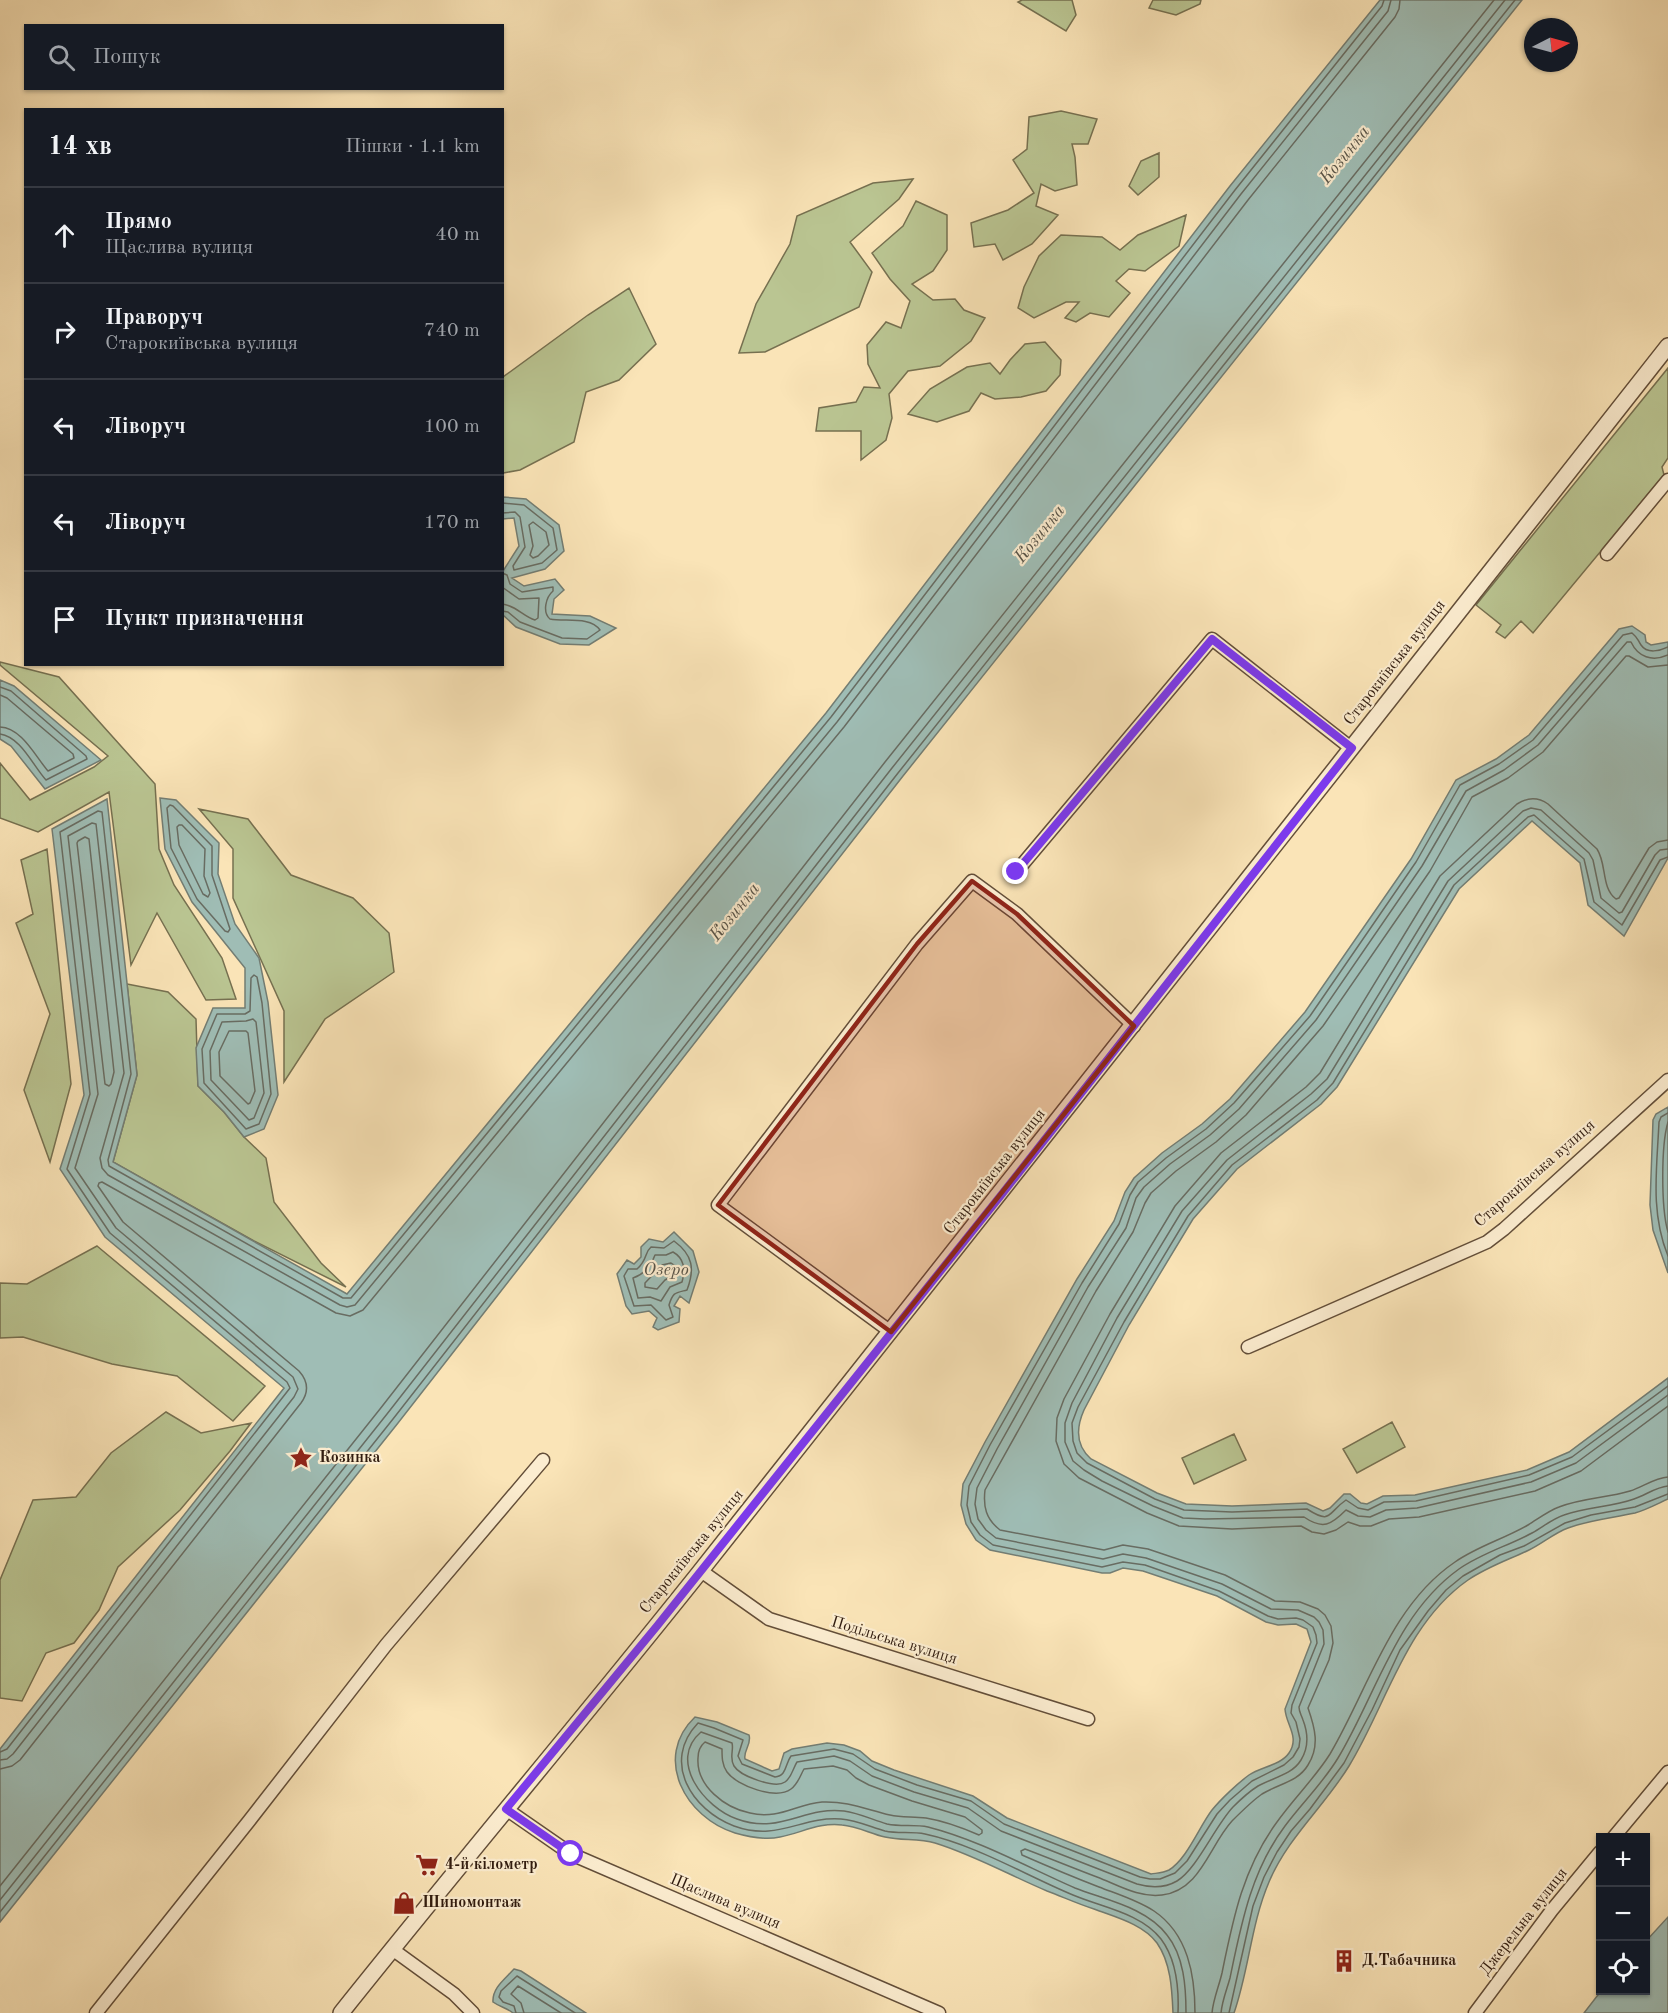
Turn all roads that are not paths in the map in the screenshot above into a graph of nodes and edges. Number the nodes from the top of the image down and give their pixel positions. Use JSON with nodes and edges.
{"nodes":[{"id":1,"x":1668,"y":346,"type":"edge"},
{"id":2,"x":1668,"y":480,"type":"edge"},
{"id":3,"x":1607,"y":554,"type":"dead end"},
{"id":4,"x":1352,"y":748,"type":"junction"},
{"id":5,"x":1016,"y":872,"type":"dead end"},
{"id":6,"x":1134,"y":1026,"type":"junction"},
{"id":7,"x":1668,"y":1080,"type":"edge"},
{"id":8,"x":891,"y":1332,"type":"junction"},
{"id":9,"x":1248,"y":1347,"type":"dead end"},
{"id":10,"x":543,"y":1460,"type":"dead end"},
{"id":11,"x":701,"y":1571,"type":"junction"},
{"id":12,"x":1088,"y":1719,"type":"dead end"},
{"id":13,"x":1668,"y":1772,"type":"edge"},
{"id":14,"x":506,"y":1809,"type":"junction"},
{"id":15,"x":1617,"y":1833,"type":"edge"},
{"id":16,"x":1596,"y":1857,"type":"edge"},
{"id":17,"x":392,"y":1948,"type":"junction"},
{"id":18,"x":96,"y":2013,"type":"edge"},
{"id":19,"x":341,"y":2013,"type":"edge"},
{"id":20,"x":473,"y":2013,"type":"edge"},
{"id":21,"x":939,"y":2013,"type":"edge"},
{"id":22,"x":1475,"y":2013,"type":"edge"}],
"edges":[{"from":1,"to":4,"type":"street","name":"Старокиївська вулиця"},
{"from":2,"to":3,"type":"street"},
{"from":4,"to":5,"type":"street"},
{"from":4,"to":6,"type":"street","name":"Старокиївська вулиця"},
{"from":6,"to":8,"type":"street","name":"Старокиївська вулиця"},
{"from":6,"to":8,"type":"street"},
{"from":7,"to":9,"type":"street","name":"Старокиївська вулиця"},
{"from":8,"to":11,"type":"street","name":"Старокиївська вулиця"},
{"from":10,"to":18,"type":"street"},
{"from":11,"to":12,"type":"street","name":"Подільська вулиця"},
{"from":11,"to":14,"type":"street","name":"Старокиївська вулиця"},
{"from":13,"to":15,"type":"street"},
{"from":14,"to":17,"type":"street","name":"Старокиївська вулиця"},
{"from":14,"to":21,"type":"street","name":"Щаслива вулиця"},
{"from":16,"to":22,"type":"street","name":"Джерельна вулиця"},
{"from":17,"to":19,"type":"street","name":"Старокиївська вулиця"},
{"from":17,"to":20,"type":"street"}]}
